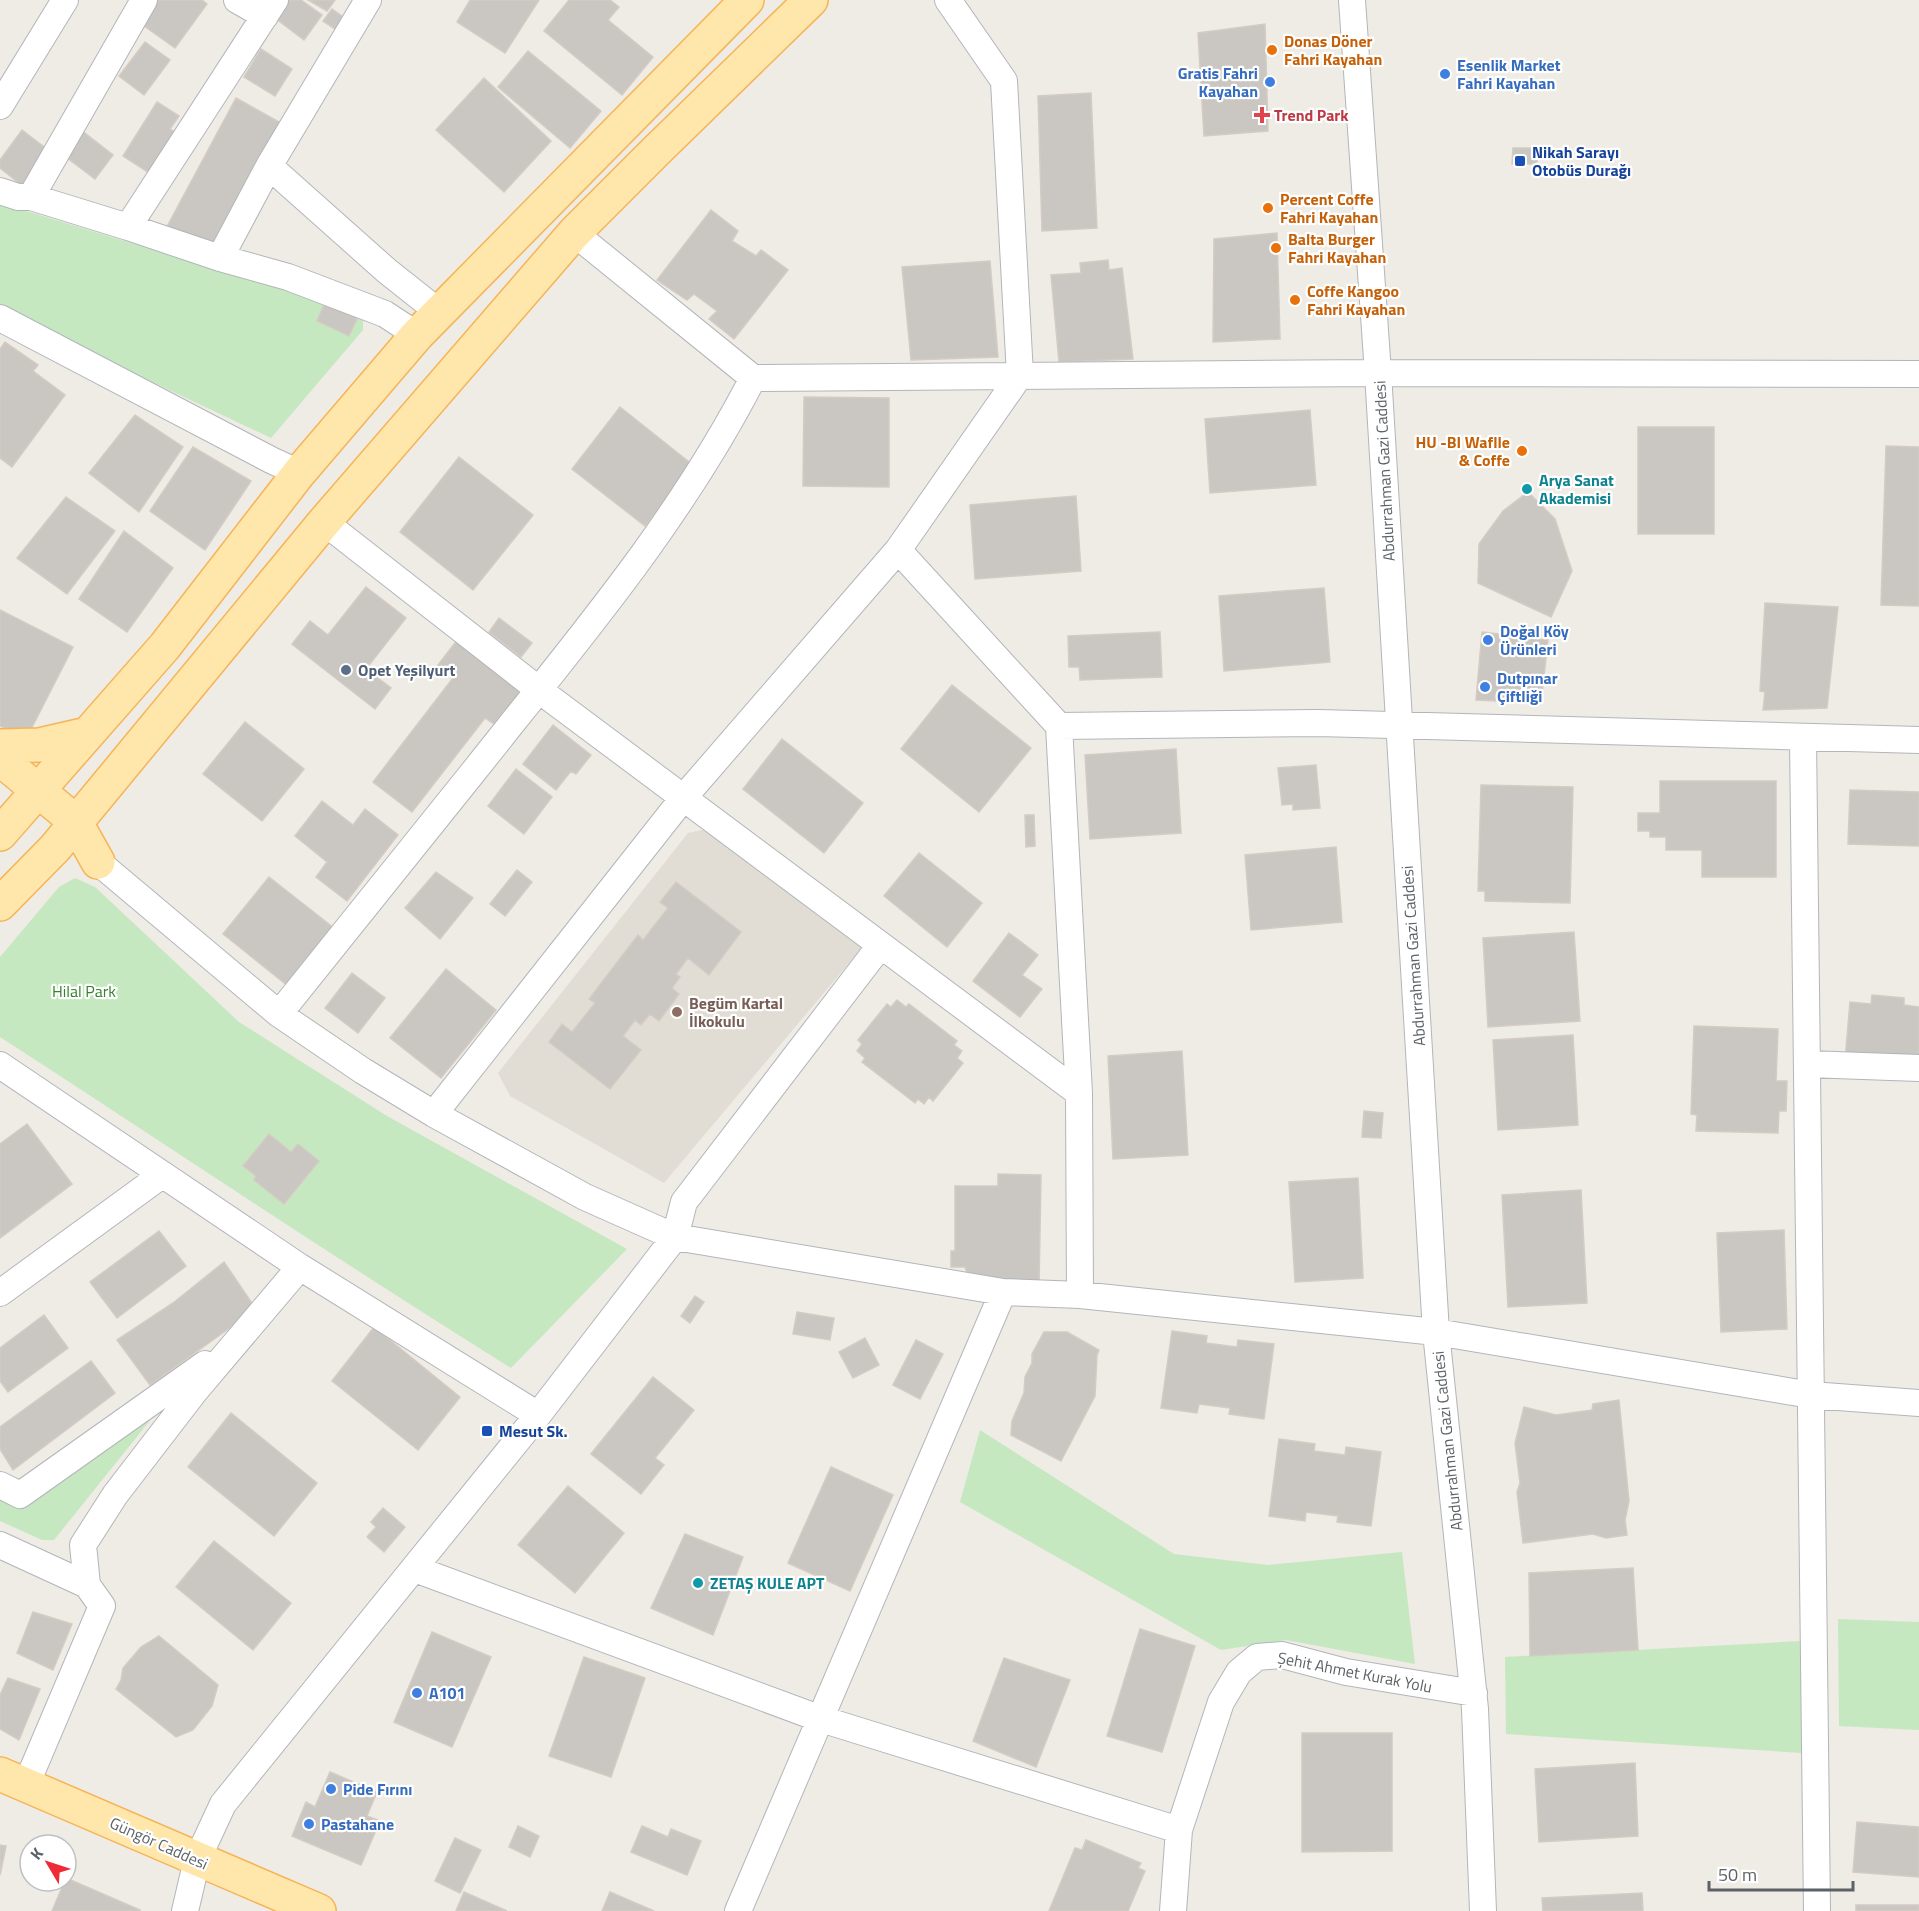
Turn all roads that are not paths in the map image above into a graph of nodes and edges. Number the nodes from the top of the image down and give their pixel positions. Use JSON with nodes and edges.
{"nodes":[{"id":1,"x":65,"y":0,"type":"edge"},
{"id":2,"x":144,"y":0,"type":"edge"},
{"id":3,"x":237,"y":0,"type":"edge"},
{"id":4,"x":368,"y":0,"type":"edge"},
{"id":5,"x":747,"y":0,"type":"edge"},
{"id":6,"x":811,"y":0,"type":"edge"},
{"id":7,"x":948,"y":0,"type":"edge"},
{"id":8,"x":1352,"y":0,"type":"edge"},
{"id":9,"x":270,"y":8,"type":"edge"},
{"id":10,"x":10,"y":70,"type":"edge"},
{"id":11,"x":0,"y":106,"type":"edge"},
{"id":12,"x":269,"y":166,"type":"junction"},
{"id":13,"x":0,"y":191,"type":"edge"},
{"id":14,"x":31,"y":197,"type":"junction"},
{"id":15,"x":128,"y":227,"type":"junction"},
{"id":16,"x":574,"y":233,"type":"junction"},
{"id":17,"x":220,"y":258,"type":"junction"},
{"id":18,"x":0,"y":318,"type":"edge"},
{"id":19,"x":428,"y":324,"type":"junction"},
{"id":20,"x":1378,"y":373,"type":"junction"},
{"id":21,"x":1919,"y":374,"type":"edge"},
{"id":22,"x":1020,"y":375,"type":"junction"},
{"id":23,"x":753,"y":378,"type":"junction"},
{"id":24,"x":299,"y":473,"type":"junction"},
{"id":25,"x":324,"y":522,"type":"junction"},
{"id":26,"x":898,"y":550,"type":"junction"},
{"id":27,"x":539,"y":690,"type":"junction"},
{"id":28,"x":1398,"y":725,"type":"junction"},
{"id":29,"x":1059,"y":726,"type":"junction"},
{"id":30,"x":87,"y":734,"type":"junction"},
{"id":31,"x":1803,"y":738,"type":"junction"},
{"id":32,"x":1919,"y":740,"type":"edge"},
{"id":33,"x":0,"y":746,"type":"edge"},
{"id":34,"x":0,"y":759,"type":"edge"},
{"id":35,"x":38,"y":790,"type":"junction"},
{"id":36,"x":684,"y":797,"type":"junction"},
{"id":37,"x":6,"y":816,"type":"edge"},
{"id":38,"x":75,"y":821,"type":"junction"},
{"id":39,"x":55,"y":848,"type":"junction"},
{"id":40,"x":98,"y":862,"type":"junction"},
{"id":41,"x":0,"y":904,"type":"edge"},
{"id":42,"x":880,"y":946,"type":"junction"},
{"id":43,"x":279,"y":1014,"type":"junction"},
{"id":44,"x":1807,"y":1064,"type":"junction"},
{"id":45,"x":0,"y":1065,"type":"edge"},
{"id":46,"x":1919,"y":1068,"type":"edge"},
{"id":47,"x":1079,"y":1093,"type":"junction"},
{"id":48,"x":434,"y":1114,"type":"junction"},
{"id":49,"x":162,"y":1175,"type":"junction"},
{"id":50,"x":675,"y":1237,"type":"junction"},
{"id":51,"x":300,"y":1267,"type":"junction"},
{"id":52,"x":1003,"y":1292,"type":"junction"},
{"id":53,"x":0,"y":1293,"type":"edge"},
{"id":54,"x":1080,"y":1295,"type":"junction"},
{"id":55,"x":1436,"y":1332,"type":"junction"},
{"id":56,"x":234,"y":1344,"type":"junction"},
{"id":57,"x":1811,"y":1395,"type":"junction"},
{"id":58,"x":1919,"y":1403,"type":"edge"},
{"id":59,"x":538,"y":1415,"type":"junction"},
{"id":60,"x":0,"y":1485,"type":"edge"},
{"id":61,"x":0,"y":1545,"type":"edge"},
{"id":62,"x":415,"y":1569,"type":"junction"},
{"id":63,"x":87,"y":1585,"type":"junction"},
{"id":64,"x":1474,"y":1694,"type":"junction"},
{"id":65,"x":821,"y":1719,"type":"junction"},
{"id":66,"x":13,"y":1779,"type":"edge"},
{"id":67,"x":1179,"y":1830,"type":"junction"},
{"id":68,"x":197,"y":1860,"type":"junction"},
{"id":69,"x":185,"y":1911,"type":"edge"},
{"id":70,"x":319,"y":1911,"type":"edge"},
{"id":71,"x":738,"y":1911,"type":"edge"},
{"id":72,"x":1173,"y":1911,"type":"edge"},
{"id":73,"x":1483,"y":1911,"type":"edge"},
{"id":74,"x":1817,"y":1911,"type":"edge"}],
"edges":[{"from":1,"to":10,"type":"street"},
{"from":2,"to":14,"type":"street"},
{"from":3,"to":9,"type":"street"},
{"from":4,"to":12,"type":"street"},
{"from":5,"to":19,"type":"main road"},
{"from":6,"to":16,"type":"main road"},
{"from":7,"to":22,"type":"street"},
{"from":8,"to":20,"type":"street","name":"Abdurrahman Gazi Caddesi"},
{"from":9,"to":15,"type":"street"},
{"from":10,"to":11,"type":"street"},
{"from":12,"to":17,"type":"street"},
{"from":12,"to":19,"type":"street"},
{"from":13,"to":14,"type":"street"},
{"from":14,"to":15,"type":"street"},
{"from":15,"to":17,"type":"street"},
{"from":16,"to":23,"type":"street"},
{"from":16,"to":25,"type":"main road"},
{"from":17,"to":19,"type":"street"},
{"from":18,"to":24,"type":"street"},
{"from":19,"to":24,"type":"main road"},
{"from":20,"to":21,"type":"street"},
{"from":20,"to":22,"type":"street"},
{"from":20,"to":28,"type":"street","name":"Abdurrahman Gazi Caddesi"},
{"from":22,"to":23,"type":"street"},
{"from":22,"to":26,"type":"street"},
{"from":23,"to":27,"type":"street"},
{"from":24,"to":30,"type":"main road"},
{"from":25,"to":27,"type":"street"},
{"from":25,"to":38,"type":"main road"},
{"from":26,"to":29,"type":"street"},
{"from":26,"to":36,"type":"street"},
{"from":27,"to":36,"type":"street"},
{"from":27,"to":43,"type":"street"},
{"from":28,"to":29,"type":"street"},
{"from":28,"to":31,"type":"street"},
{"from":28,"to":55,"type":"street","name":"Abdurrahman Gazi Caddesi"},
{"from":29,"to":47,"type":"street"},
{"from":30,"to":33,"type":"main road"},
{"from":30,"to":35,"type":"main road"},
{"from":31,"to":32,"type":"street"},
{"from":31,"to":44,"type":"street"},
{"from":34,"to":35,"type":"main road"},
{"from":35,"to":37,"type":"main road"},
{"from":35,"to":38,"type":"main road"},
{"from":36,"to":42,"type":"street"},
{"from":36,"to":48,"type":"street"},
{"from":37,"to":39,"type":"main road"},
{"from":38,"to":39,"type":"main road"},
{"from":38,"to":40,"type":"main road"},
{"from":39,"to":40,"type":"main road"},
{"from":39,"to":41,"type":"main road"},
{"from":40,"to":43,"type":"street"},
{"from":42,"to":47,"type":"street"},
{"from":42,"to":50,"type":"street"},
{"from":43,"to":48,"type":"street"},
{"from":44,"to":46,"type":"street"},
{"from":44,"to":57,"type":"street"},
{"from":45,"to":49,"type":"street"},
{"from":47,"to":54,"type":"street"},
{"from":48,"to":50,"type":"street"},
{"from":49,"to":51,"type":"street"},
{"from":49,"to":53,"type":"street"},
{"from":50,"to":52,"type":"street"},
{"from":50,"to":59,"type":"street"},
{"from":51,"to":56,"type":"street"},
{"from":51,"to":59,"type":"street"},
{"from":52,"to":54,"type":"street"},
{"from":52,"to":65,"type":"street"},
{"from":54,"to":55,"type":"street"},
{"from":55,"to":57,"type":"street"},
{"from":55,"to":64,"type":"street","name":"Abdurrahman Gazi Caddesi"},
{"from":56,"to":60,"type":"street"},
{"from":56,"to":63,"type":"street"},
{"from":57,"to":58,"type":"street"},
{"from":57,"to":74,"type":"street"},
{"from":59,"to":62,"type":"street"},
{"from":61,"to":63,"type":"street"},
{"from":62,"to":65,"type":"street"},
{"from":62,"to":68,"type":"street"},
{"from":63,"to":66,"type":"street"},
{"from":64,"to":67,"type":"street","name":"Şehit Ahmet Kurak Yolu"},
{"from":64,"to":73,"type":"street","name":"Abdurrahman Gazi Caddesi"},
{"from":65,"to":67,"type":"street"},
{"from":65,"to":71,"type":"street"},
{"from":66,"to":68,"type":"main road","name":"Güngör Caddesi"},
{"from":67,"to":72,"type":"street","name":"Şehit Ahmet Kurak Yolu"},
{"from":68,"to":69,"type":"street"},
{"from":68,"to":70,"type":"main road","name":"Güngör Caddesi"}]}
